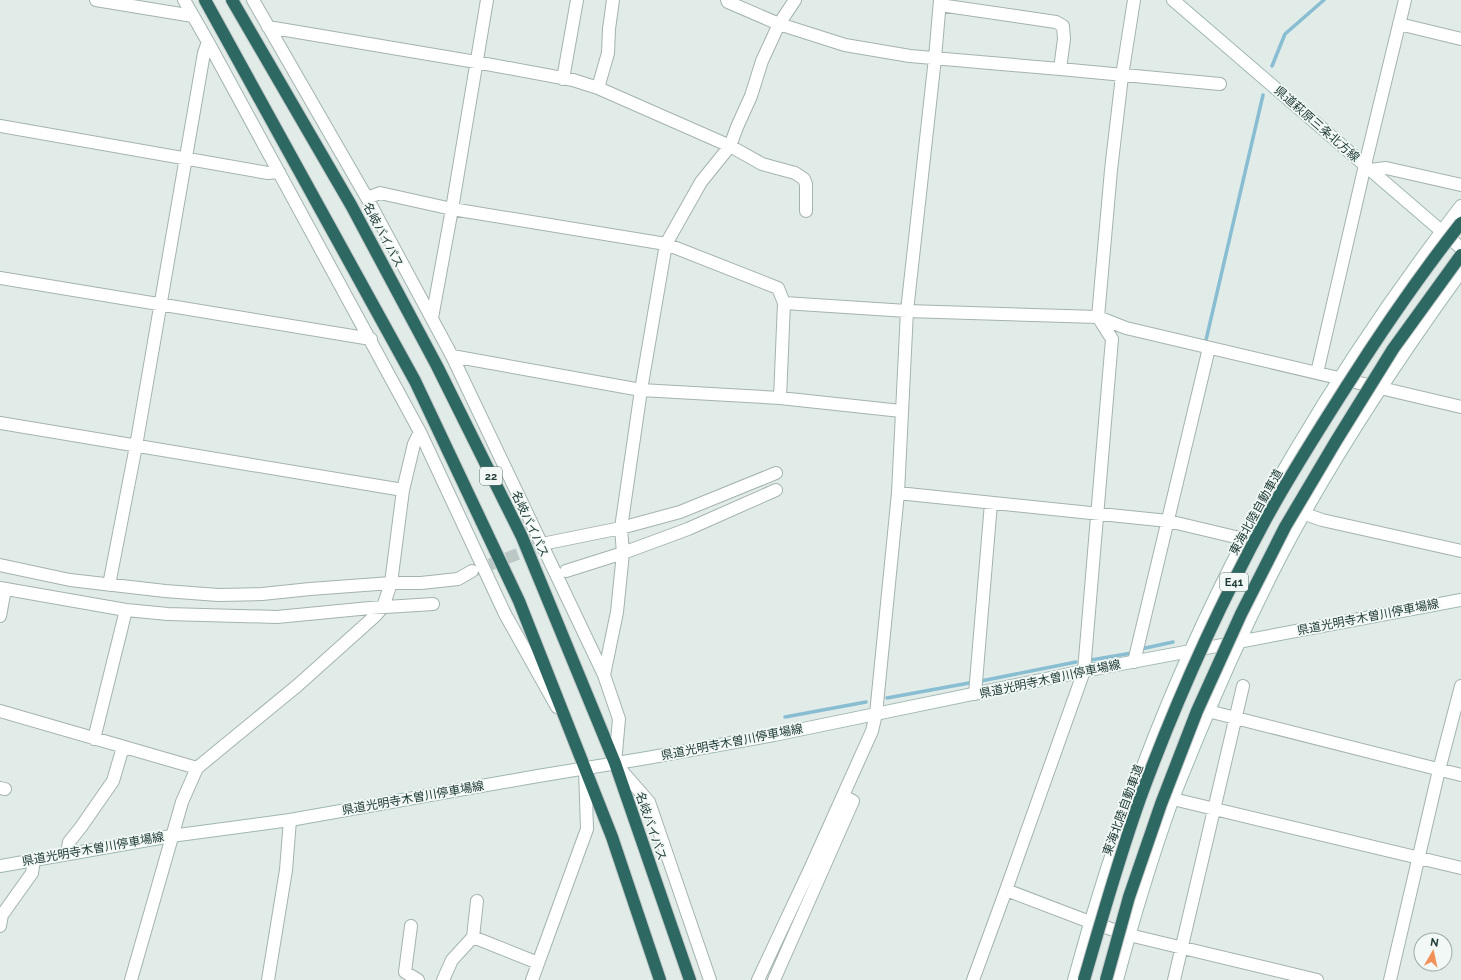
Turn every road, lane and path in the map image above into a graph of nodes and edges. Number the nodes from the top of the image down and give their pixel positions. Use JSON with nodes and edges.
{"nodes":[{"id":1,"x":96,"y":0,"type":"edge"},
{"id":2,"x":184,"y":0,"type":"edge"},
{"id":3,"x":205,"y":0,"type":"edge"},
{"id":4,"x":232,"y":0,"type":"edge"},
{"id":5,"x":253,"y":0,"type":"edge"},
{"id":6,"x":487,"y":0,"type":"edge"},
{"id":7,"x":577,"y":0,"type":"edge"},
{"id":8,"x":613,"y":0,"type":"edge"},
{"id":9,"x":727,"y":0,"type":"edge"},
{"id":10,"x":795,"y":0,"type":"edge"},
{"id":11,"x":1134,"y":0,"type":"edge"},
{"id":12,"x":1173,"y":0,"type":"edge"},
{"id":13,"x":1405,"y":0,"type":"edge"},
{"id":14,"x":940,"y":3,"type":"edge"},
{"id":15,"x":193,"y":16,"type":"junction"},
{"id":16,"x":779,"y":24,"type":"junction"},
{"id":17,"x":1399,"y":24,"type":"junction"},
{"id":18,"x":268,"y":27,"type":"junction"},
{"id":19,"x":1461,"y":38,"type":"edge"},
{"id":20,"x":208,"y":42,"type":"junction"},
{"id":21,"x":935,"y":58,"type":"junction"},
{"id":22,"x":476,"y":62,"type":"junction"},
{"id":23,"x":1060,"y":69,"type":"junction"},
{"id":24,"x":1122,"y":76,"type":"junction"},
{"id":25,"x":563,"y":79,"type":"junction"},
{"id":26,"x":1220,"y":84,"type":"dead end"},
{"id":27,"x":598,"y":88,"type":"junction"},
{"id":28,"x":0,"y":126,"type":"edge"},
{"id":29,"x":730,"y":146,"type":"junction"},
{"id":30,"x":186,"y":158,"type":"junction"},
{"id":31,"x":1368,"y":168,"type":"junction"},
{"id":32,"x":279,"y":172,"type":"junction"},
{"id":33,"x":1461,"y":185,"type":"edge"},
{"id":34,"x":367,"y":198,"type":"junction"},
{"id":35,"x":1461,"y":206,"type":"edge"},
{"id":36,"x":452,"y":209,"type":"junction"},
{"id":37,"x":806,"y":211,"type":"dead end"},
{"id":38,"x":1461,"y":223,"type":"edge"},
{"id":39,"x":1442,"y":231,"type":"junction"},
{"id":40,"x":666,"y":244,"type":"junction"},
{"id":41,"x":1461,"y":248,"type":"edge"},
{"id":42,"x":1461,"y":255,"type":"edge"},
{"id":43,"x":1461,"y":272,"type":"edge"},
{"id":44,"x":0,"y":278,"type":"edge"},
{"id":45,"x":784,"y":303,"type":"junction"},
{"id":46,"x":160,"y":305,"type":"junction"},
{"id":47,"x":907,"y":311,"type":"junction"},
{"id":48,"x":1098,"y":317,"type":"junction"},
{"id":49,"x":432,"y":318,"type":"junction"},
{"id":50,"x":370,"y":340,"type":"junction"},
{"id":51,"x":1209,"y":348,"type":"junction"},
{"id":52,"x":452,"y":356,"type":"junction"},
{"id":53,"x":1317,"y":373,"type":"junction"},
{"id":54,"x":1339,"y":378,"type":"junction"},
{"id":55,"x":1380,"y":388,"type":"junction"},
{"id":56,"x":641,"y":390,"type":"junction"},
{"id":57,"x":780,"y":398,"type":"junction"},
{"id":58,"x":1461,"y":407,"type":"edge"},
{"id":59,"x":901,"y":410,"type":"junction"},
{"id":60,"x":0,"y":423,"type":"edge"},
{"id":61,"x":420,"y":432,"type":"junction"},
{"id":62,"x":136,"y":446,"type":"junction"},
{"id":63,"x":776,"y":473,"type":"dead end"},
{"id":64,"x":403,"y":490,"type":"junction"},
{"id":65,"x":776,"y":490,"type":"dead end"},
{"id":66,"x":898,"y":493,"type":"junction"},
{"id":67,"x":991,"y":502,"type":"junction"},
{"id":68,"x":1098,"y":513,"type":"junction"},
{"id":69,"x":1305,"y":514,"type":"junction"},
{"id":70,"x":1168,"y":521,"type":"junction"},
{"id":71,"x":621,"y":528,"type":"junction"},
{"id":72,"x":1244,"y":539,"type":"junction"},
{"id":73,"x":547,"y":543,"type":"tunnel mouth"},
{"id":74,"x":1461,"y":551,"type":"edge"},
{"id":75,"x":623,"y":553,"type":"junction"},
{"id":76,"x":0,"y":565,"type":"edge"},
{"id":77,"x":472,"y":571,"type":"tunnel mouth"},
{"id":78,"x":566,"y":571,"type":"dead end"},
{"id":79,"x":391,"y":583,"type":"junction"},
{"id":80,"x":109,"y":585,"type":"junction"},
{"id":81,"x":2,"y":588,"type":"edge"},
{"id":82,"x":1461,"y":600,"type":"edge"},
{"id":83,"x":433,"y":604,"type":"dead end"},
{"id":84,"x":383,"y":607,"type":"junction"},
{"id":85,"x":126,"y":610,"type":"junction"},
{"id":86,"x":0,"y":616,"type":"edge"},
{"id":87,"x":1239,"y":641,"type":"junction"},
{"id":88,"x":1190,"y":651,"type":"junction"},
{"id":89,"x":1134,"y":662,"type":"junction"},
{"id":90,"x":1084,"y":671,"type":"junction"},
{"id":91,"x":604,"y":675,"type":"junction"},
{"id":92,"x":1243,"y":686,"type":"dead end"},
{"id":93,"x":1461,"y":686,"type":"edge"},
{"id":94,"x":975,"y":694,"type":"junction"},
{"id":95,"x":0,"y":711,"type":"edge"},
{"id":96,"x":1208,"y":711,"type":"junction"},
{"id":97,"x":876,"y":714,"type":"junction"},
{"id":98,"x":1236,"y":719,"type":"junction"},
{"id":99,"x":572,"y":735,"type":"junction"},
{"id":100,"x":94,"y":739,"type":"junction"},
{"id":101,"x":123,"y":747,"type":"junction"},
{"id":102,"x":615,"y":762,"type":"junction"},
{"id":103,"x":197,"y":768,"type":"junction"},
{"id":104,"x":584,"y":768,"type":"junction"},
{"id":105,"x":1439,"y":770,"type":"junction"},
{"id":106,"x":1461,"y":775,"type":"edge"},
{"id":107,"x":843,"y":796,"type":"junction"},
{"id":108,"x":1173,"y":799,"type":"junction"},
{"id":109,"x":1213,"y":810,"type":"junction"},
{"id":110,"x":290,"y":820,"type":"junction"},
{"id":111,"x":172,"y":836,"type":"junction"},
{"id":112,"x":68,"y":853,"type":"junction"},
{"id":113,"x":34,"y":859,"type":"junction"},
{"id":114,"x":1419,"y":859,"type":"junction"},
{"id":115,"x":0,"y":866,"type":"edge"},
{"id":116,"x":1461,"y":868,"type":"edge"},
{"id":117,"x":1006,"y":890,"type":"junction"},
{"id":118,"x":477,"y":900,"type":"dead end"},
{"id":119,"x":1090,"y":922,"type":"junction"},
{"id":120,"x":0,"y":926,"type":"edge"},
{"id":121,"x":411,"y":926,"type":"dead end"},
{"id":122,"x":1129,"y":935,"type":"junction"},
{"id":123,"x":473,"y":937,"type":"junction"},
{"id":124,"x":1181,"y":948,"type":"junction"},
{"id":125,"x":538,"y":963,"type":"junction"},
{"id":126,"x":132,"y":980,"type":"edge"},
{"id":127,"x":268,"y":980,"type":"edge"},
{"id":128,"x":418,"y":980,"type":"edge"},
{"id":129,"x":443,"y":980,"type":"edge"},
{"id":130,"x":532,"y":980,"type":"edge"},
{"id":131,"x":660,"y":980,"type":"edge"},
{"id":132,"x":690,"y":980,"type":"edge"},
{"id":133,"x":710,"y":980,"type":"edge"},
{"id":134,"x":758,"y":980,"type":"edge"},
{"id":135,"x":774,"y":980,"type":"edge"},
{"id":136,"x":973,"y":980,"type":"edge"},
{"id":137,"x":1074,"y":980,"type":"edge"},
{"id":138,"x":1084,"y":980,"type":"edge"},
{"id":139,"x":1106,"y":980,"type":"edge"},
{"id":140,"x":1117,"y":980,"type":"edge"},
{"id":141,"x":1174,"y":980,"type":"edge"},
{"id":142,"x":1317,"y":980,"type":"edge"},
{"id":143,"x":1390,"y":980,"type":"edge"}],
"edges":[{"from":1,"to":15,"type":"street"},
{"from":2,"to":15,"type":"street"},
{"from":3,"to":99,"type":"highway","number":"22"},
{"from":4,"to":102,"type":"highway","name":"名岐バイパス","number":"22"},
{"from":5,"to":18,"type":"street"},
{"from":6,"to":22,"type":"street"},
{"from":7,"to":25,"type":"street"},
{"from":8,"to":27,"type":"street"},
{"from":9,"to":16,"type":"street"},
{"from":10,"to":16,"type":"street"},
{"from":11,"to":24,"type":"street"},
{"from":12,"to":31,"type":"street","name":"県道萩原三条北方線"},
{"from":13,"to":17,"type":"street"},
{"from":14,"to":21,"type":"street"},
{"from":14,"to":23,"type":"street"},
{"from":15,"to":20,"type":"street"},
{"from":16,"to":21,"type":"street"},
{"from":16,"to":29,"type":"street"},
{"from":17,"to":19,"type":"street"},
{"from":17,"to":31,"type":"street"},
{"from":18,"to":22,"type":"street"},
{"from":18,"to":34,"type":"street"},
{"from":20,"to":30,"type":"street"},
{"from":20,"to":32,"type":"street"},
{"from":21,"to":23,"type":"street"},
{"from":21,"to":47,"type":"street"},
{"from":22,"to":25,"type":"street"},
{"from":22,"to":36,"type":"street"},
{"from":23,"to":24,"type":"street"},
{"from":24,"to":26,"type":"street"},
{"from":24,"to":48,"type":"street"},
{"from":25,"to":27,"type":"street"},
{"from":27,"to":29,"type":"street"},
{"from":28,"to":30,"type":"street"},
{"from":29,"to":37,"type":"street"},
{"from":29,"to":40,"type":"street"},
{"from":30,"to":32,"type":"street"},
{"from":30,"to":46,"type":"street"},
{"from":31,"to":33,"type":"street"},
{"from":31,"to":39,"type":"street","name":"県道萩原三条北方線"},
{"from":31,"to":53,"type":"street"},
{"from":32,"to":50,"type":"street"},
{"from":34,"to":36,"type":"street"},
{"from":34,"to":49,"type":"street"},
{"from":35,"to":39,"type":"street"},
{"from":36,"to":40,"type":"street"},
{"from":36,"to":49,"type":"street"},
{"from":38,"to":138,"type":"highway","name":"東海北陸自動車道","number":"E41","bridge":true},
{"from":39,"to":41,"type":"street","name":"県道萩原三条北方線"},
{"from":39,"to":54,"type":"street"},
{"from":40,"to":45,"type":"street"},
{"from":40,"to":56,"type":"street"},
{"from":42,"to":139,"type":"highway","number":"E41","bridge":true},
{"from":43,"to":55,"type":"street"},
{"from":44,"to":46,"type":"street"},
{"from":45,"to":47,"type":"street"},
{"from":45,"to":57,"type":"street"},
{"from":46,"to":50,"type":"street"},
{"from":46,"to":62,"type":"street"},
{"from":47,"to":48,"type":"street"},
{"from":47,"to":59,"type":"street"},
{"from":48,"to":51,"type":"street"},
{"from":48,"to":68,"type":"street"},
{"from":49,"to":52,"type":"street"},
{"from":50,"to":61,"type":"street"},
{"from":51,"to":53,"type":"street"},
{"from":51,"to":70,"type":"street"},
{"from":52,"to":56,"type":"street"},
{"from":52,"to":91,"type":"street"},
{"from":53,"to":54,"type":"street"},
{"from":54,"to":55,"type":"street"},
{"from":54,"to":72,"type":"street"},
{"from":55,"to":58,"type":"street"},
{"from":55,"to":69,"type":"street"},
{"from":56,"to":57,"type":"street"},
{"from":56,"to":71,"type":"street"},
{"from":57,"to":59,"type":"street"},
{"from":59,"to":66,"type":"street"},
{"from":60,"to":62,"type":"street"},
{"from":61,"to":64,"type":"street"},
{"from":61,"to":99,"type":"street"},
{"from":62,"to":64,"type":"street"},
{"from":62,"to":80,"type":"street"},
{"from":63,"to":71,"type":"street"},
{"from":64,"to":79,"type":"street"},
{"from":65,"to":75,"type":"street"},
{"from":66,"to":67,"type":"street"},
{"from":66,"to":97,"type":"street"},
{"from":67,"to":68,"type":"street"},
{"from":67,"to":94,"type":"street"},
{"from":68,"to":70,"type":"street"},
{"from":68,"to":90,"type":"street"},
{"from":69,"to":74,"type":"street"},
{"from":69,"to":87,"type":"street"},
{"from":70,"to":72,"type":"street"},
{"from":70,"to":89,"type":"street"},
{"from":71,"to":73,"type":"street"},
{"from":71,"to":75,"type":"street"},
{"from":72,"to":88,"type":"street"},
{"from":75,"to":78,"type":"street"},
{"from":75,"to":91,"type":"street"},
{"from":76,"to":80,"type":"street"},
{"from":77,"to":79,"type":"street"},
{"from":79,"to":80,"type":"street"},
{"from":79,"to":84,"type":"street"},
{"from":81,"to":85,"type":"street"},
{"from":81,"to":86,"type":"street"},
{"from":82,"to":87,"type":"street","name":"県道光明寺木曽川停車場線"},
{"from":83,"to":84,"type":"street"},
{"from":84,"to":85,"type":"street"},
{"from":84,"to":103,"type":"street"},
{"from":85,"to":100,"type":"street"},
{"from":87,"to":88,"type":"street","name":"県道光明寺木曽川停車場線"},
{"from":87,"to":96,"type":"street"},
{"from":88,"to":89,"type":"street","name":"県道光明寺木曽川停車場線"},
{"from":88,"to":119,"type":"street"},
{"from":89,"to":90,"type":"street","name":"県道光明寺木曽川停車場線"},
{"from":90,"to":94,"type":"street","name":"県道光明寺木曽川停車場線"},
{"from":90,"to":117,"type":"street"},
{"from":91,"to":102,"type":"street"},
{"from":92,"to":98,"type":"street"},
{"from":93,"to":105,"type":"street"},
{"from":94,"to":97,"type":"street","name":"県道光明寺木曽川停車場線"},
{"from":95,"to":100,"type":"street"},
{"from":96,"to":98,"type":"street"},
{"from":96,"to":108,"type":"street"},
{"from":97,"to":102,"type":"street","name":"県道光明寺木曽川停車場線"},
{"from":97,"to":107,"type":"street"},
{"from":98,"to":105,"type":"street"},
{"from":98,"to":109,"type":"street"},
{"from":99,"to":104,"type":"highway","number":"22"},
{"from":100,"to":101,"type":"street"},
{"from":101,"to":103,"type":"street"},
{"from":101,"to":112,"type":"street"},
{"from":102,"to":104,"type":"street","name":"県道光明寺木曽川停車場線"},
{"from":102,"to":132,"type":"highway","name":"名岐バイパス","number":"22"},
{"from":102,"to":133,"type":"street"},
{"from":103,"to":111,"type":"street"},
{"from":104,"to":110,"type":"street","name":"県道光明寺木曽川停車場線"},
{"from":104,"to":125,"type":"street"},
{"from":104,"to":131,"type":"highway","number":"22"},
{"from":105,"to":106,"type":"street"},
{"from":105,"to":114,"type":"street"},
{"from":107,"to":134,"type":"street"},
{"from":107,"to":135,"type":"street"},
{"from":108,"to":109,"type":"street"},
{"from":108,"to":122,"type":"street"},
{"from":109,"to":114,"type":"street"},
{"from":109,"to":124,"type":"street"},
{"from":110,"to":111,"type":"street","name":"県道光明寺木曽川停車場線"},
{"from":110,"to":127,"type":"street"},
{"from":111,"to":112,"type":"street","name":"県道光明寺木曽川停車場線"},
{"from":111,"to":126,"type":"street"},
{"from":112,"to":113,"type":"street","name":"県道光明寺木曽川停車場線"},
{"from":113,"to":115,"type":"street","name":"県道光明寺木曽川停車場線"},
{"from":113,"to":120,"type":"street"},
{"from":114,"to":116,"type":"street"},
{"from":114,"to":143,"type":"street"},
{"from":117,"to":119,"type":"street"},
{"from":117,"to":136,"type":"street"},
{"from":118,"to":123,"type":"street"},
{"from":119,"to":122,"type":"street"},
{"from":119,"to":137,"type":"street"},
{"from":121,"to":128,"type":"street"},
{"from":122,"to":124,"type":"street"},
{"from":122,"to":140,"type":"street"},
{"from":123,"to":125,"type":"street"},
{"from":123,"to":129,"type":"street"},
{"from":124,"to":141,"type":"street"},
{"from":124,"to":142,"type":"street"},
{"from":125,"to":130,"type":"street"}]}
